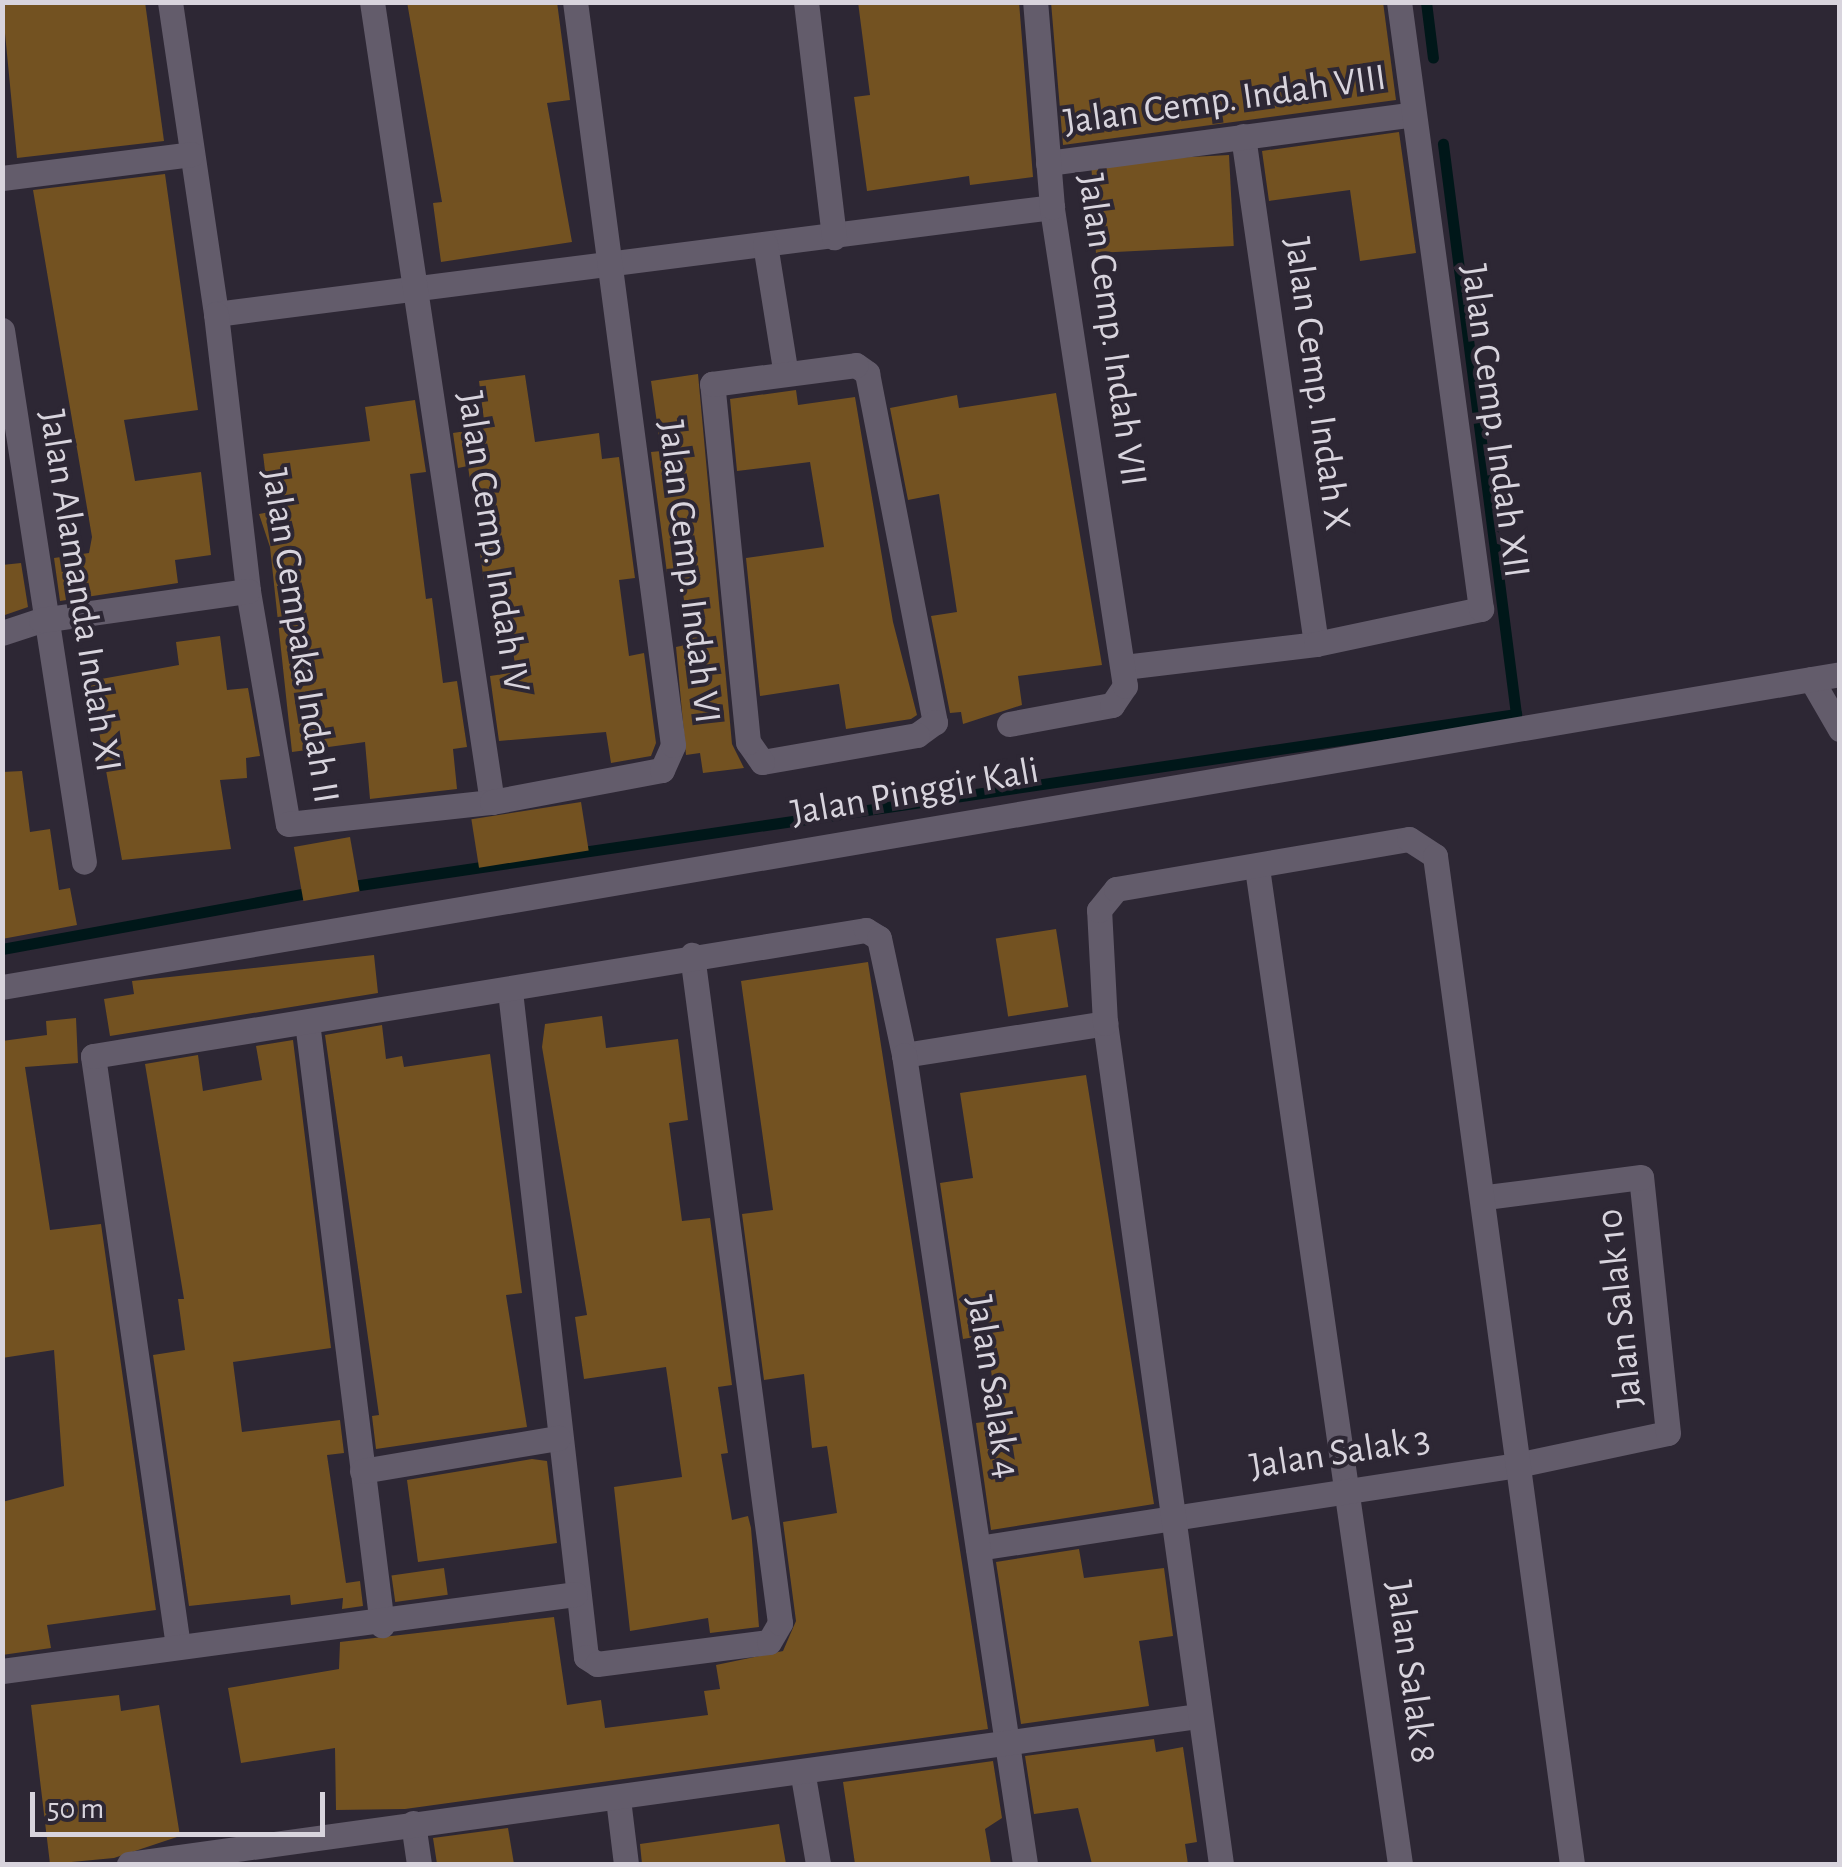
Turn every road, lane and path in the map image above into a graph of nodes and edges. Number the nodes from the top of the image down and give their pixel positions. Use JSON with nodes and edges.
{"nodes":[{"id":1,"x":170,"y":2,"type":"edge"},
{"id":2,"x":372,"y":2,"type":"edge"},
{"id":3,"x":576,"y":2,"type":"edge"},
{"id":4,"x":806,"y":2,"type":"edge"},
{"id":5,"x":1035,"y":2,"type":"edge"},
{"id":6,"x":1399,"y":2,"type":"edge"},
{"id":7,"x":1413,"y":114,"type":"junction"},
{"id":8,"x":1243,"y":136,"type":"junction"},
{"id":9,"x":191,"y":154,"type":"junction"},
{"id":10,"x":1048,"y":162,"type":"junction"},
{"id":11,"x":2,"y":178,"type":"edge"},
{"id":12,"x":1052,"y":207,"type":"junction"},
{"id":13,"x":834,"y":237,"type":"junction"},
{"id":14,"x":765,"y":244,"type":"junction"},
{"id":15,"x":610,"y":268,"type":"junction"},
{"id":16,"x":416,"y":294,"type":"junction"},
{"id":17,"x":216,"y":314,"type":"junction"},
{"id":18,"x":2,"y":330,"type":"edge"},
{"id":19,"x":786,"y":370,"type":"junction"},
{"id":20,"x":248,"y":591,"type":"junction"},
{"id":21,"x":41,"y":620,"type":"junction"},
{"id":22,"x":2,"y":634,"type":"edge"},
{"id":23,"x":1316,"y":644,"type":"junction"},
{"id":24,"x":1124,"y":667,"type":"junction"},
{"id":25,"x":1840,"y":674,"type":"edge"},
{"id":26,"x":1811,"y":679,"type":"junction"},
{"id":27,"x":1008,"y":724,"type":"dead end"},
{"id":28,"x":1840,"y":729,"type":"edge"},
{"id":29,"x":492,"y":802,"type":"junction"},
{"id":30,"x":84,"y":862,"type":"dead end"},
{"id":31,"x":1257,"y":868,"type":"junction"},
{"id":32,"x":692,"y":956,"type":"junction"},
{"id":33,"x":2,"y":987,"type":"edge"},
{"id":34,"x":510,"y":991,"type":"junction"},
{"id":35,"x":307,"y":1022,"type":"junction"},
{"id":36,"x":1104,"y":1024,"type":"junction"},
{"id":37,"x":904,"y":1055,"type":"junction"},
{"id":38,"x":1487,"y":1197,"type":"junction"},
{"id":39,"x":558,"y":1438,"type":"junction"},
{"id":40,"x":1517,"y":1465,"type":"junction"},
{"id":41,"x":362,"y":1470,"type":"junction"},
{"id":42,"x":1346,"y":1490,"type":"junction"},
{"id":43,"x":1174,"y":1517,"type":"junction"},
{"id":44,"x":978,"y":1548,"type":"junction"},
{"id":45,"x":575,"y":1594,"type":"junction"},
{"id":46,"x":382,"y":1625,"type":"junction"},
{"id":47,"x":178,"y":1646,"type":"junction"},
{"id":48,"x":2,"y":1671,"type":"edge"},
{"id":49,"x":1199,"y":1716,"type":"junction"},
{"id":50,"x":1010,"y":1748,"type":"junction"},
{"id":51,"x":802,"y":1776,"type":"junction"},
{"id":52,"x":618,"y":1799,"type":"junction"},
{"id":53,"x":413,"y":1823,"type":"junction"},
{"id":54,"x":214,"y":1858,"type":"edge"},
{"id":55,"x":129,"y":1864,"type":"edge"},
{"id":56,"x":419,"y":1864,"type":"edge"},
{"id":57,"x":626,"y":1864,"type":"edge"},
{"id":58,"x":818,"y":1864,"type":"edge"},
{"id":59,"x":1025,"y":1864,"type":"edge"},
{"id":60,"x":1221,"y":1864,"type":"edge"},
{"id":61,"x":1400,"y":1864,"type":"edge"},
{"id":62,"x":1572,"y":1864,"type":"edge"}],
"edges":[{"from":1,"to":9,"type":"street","name":"Jalan Cempaka Indah II"},
{"from":2,"to":16,"type":"street","name":"Jalan Cemp. Indah IV"},
{"from":3,"to":15,"type":"street"},
{"from":4,"to":13,"type":"street"},
{"from":5,"to":10,"type":"street","name":"Jalan Cemp. Indah VII"},
{"from":6,"to":7,"type":"street","name":"Jalan Cemp. Indah XII"},
{"from":7,"to":8,"type":"street","name":"Jalan Cemp. Indah VIII"},
{"from":7,"to":23,"type":"street","name":"Jalan Cemp. Indah XII"},
{"from":8,"to":10,"type":"street","name":"Jalan Cemp. Indah VIII"},
{"from":8,"to":23,"type":"street","name":"Jalan Cemp. Indah X"},
{"from":9,"to":11,"type":"street"},
{"from":9,"to":17,"type":"street","name":"Jalan Cempaka Indah II"},
{"from":10,"to":12,"type":"street","name":"Jalan Cemp. Indah VII"},
{"from":12,"to":13,"type":"street"},
{"from":12,"to":24,"type":"street","name":"Jalan Cemp. Indah VII"},
{"from":13,"to":14,"type":"street"},
{"from":14,"to":15,"type":"street"},
{"from":14,"to":19,"type":"street"},
{"from":15,"to":16,"type":"street"},
{"from":15,"to":29,"type":"street","name":"Jalan Cemp. Indah VI"},
{"from":16,"to":17,"type":"street"},
{"from":16,"to":29,"type":"street","name":"Jalan Cemp. Indah IV"},
{"from":17,"to":20,"type":"street","name":"Jalan Cempaka Indah II"},
{"from":18,"to":21,"type":"street","name":"Jalan Alamanda Indah XI"},
{"from":19,"to":19,"type":"street"},
{"from":20,"to":21,"type":"street"},
{"from":20,"to":29,"type":"street","name":"Jalan Cempaka Indah II"},
{"from":21,"to":22,"type":"street"},
{"from":21,"to":30,"type":"street","name":"Jalan Alamanda Indah XI"},
{"from":23,"to":24,"type":"street","name":"Jalan Cemp. Indah XII"},
{"from":24,"to":27,"type":"street"},
{"from":25,"to":26,"type":"street","name":"Jalan Pinggir Kali"},
{"from":26,"to":28,"type":"street"},
{"from":26,"to":33,"type":"street","name":"Jalan Pinggir Kali"},
{"from":31,"to":36,"type":"street"},
{"from":31,"to":38,"type":"street"},
{"from":31,"to":42,"type":"street","name":"Jalan Salak 8"},
{"from":32,"to":34,"type":"street"},
{"from":32,"to":37,"type":"street","name":"Jalan Salak 4"},
{"from":32,"to":45,"type":"street"},
{"from":34,"to":35,"type":"street"},
{"from":34,"to":39,"type":"street"},
{"from":35,"to":41,"type":"street"},
{"from":35,"to":47,"type":"street"},
{"from":36,"to":37,"type":"street"},
{"from":36,"to":43,"type":"street"},
{"from":37,"to":44,"type":"street","name":"Jalan Salak 4"},
{"from":38,"to":40,"type":"street"},
{"from":38,"to":40,"type":"street","name":"Jalan Salak 10"},
{"from":39,"to":41,"type":"street"},
{"from":39,"to":45,"type":"street"},
{"from":40,"to":42,"type":"street","name":"Jalan Salak 3"},
{"from":40,"to":62,"type":"street"},
{"from":41,"to":46,"type":"street"},
{"from":42,"to":43,"type":"street","name":"Jalan Salak 3"},
{"from":42,"to":61,"type":"street","name":"Jalan Salak 8"},
{"from":43,"to":44,"type":"street","name":"Jalan Salak 3"},
{"from":43,"to":49,"type":"street"},
{"from":44,"to":50,"type":"street","name":"Jalan Salak 4"},
{"from":45,"to":46,"type":"street"},
{"from":46,"to":47,"type":"street"},
{"from":47,"to":48,"type":"street"},
{"from":49,"to":50,"type":"street"},
{"from":49,"to":60,"type":"street"},
{"from":50,"to":51,"type":"street"},
{"from":50,"to":59,"type":"street","name":"Jalan Salak 4"},
{"from":51,"to":52,"type":"street"},
{"from":51,"to":58,"type":"street"},
{"from":52,"to":53,"type":"street"},
{"from":52,"to":57,"type":"street"},
{"from":53,"to":54,"type":"street"},
{"from":53,"to":56,"type":"street"},
{"from":54,"to":55,"type":"street"}]}
